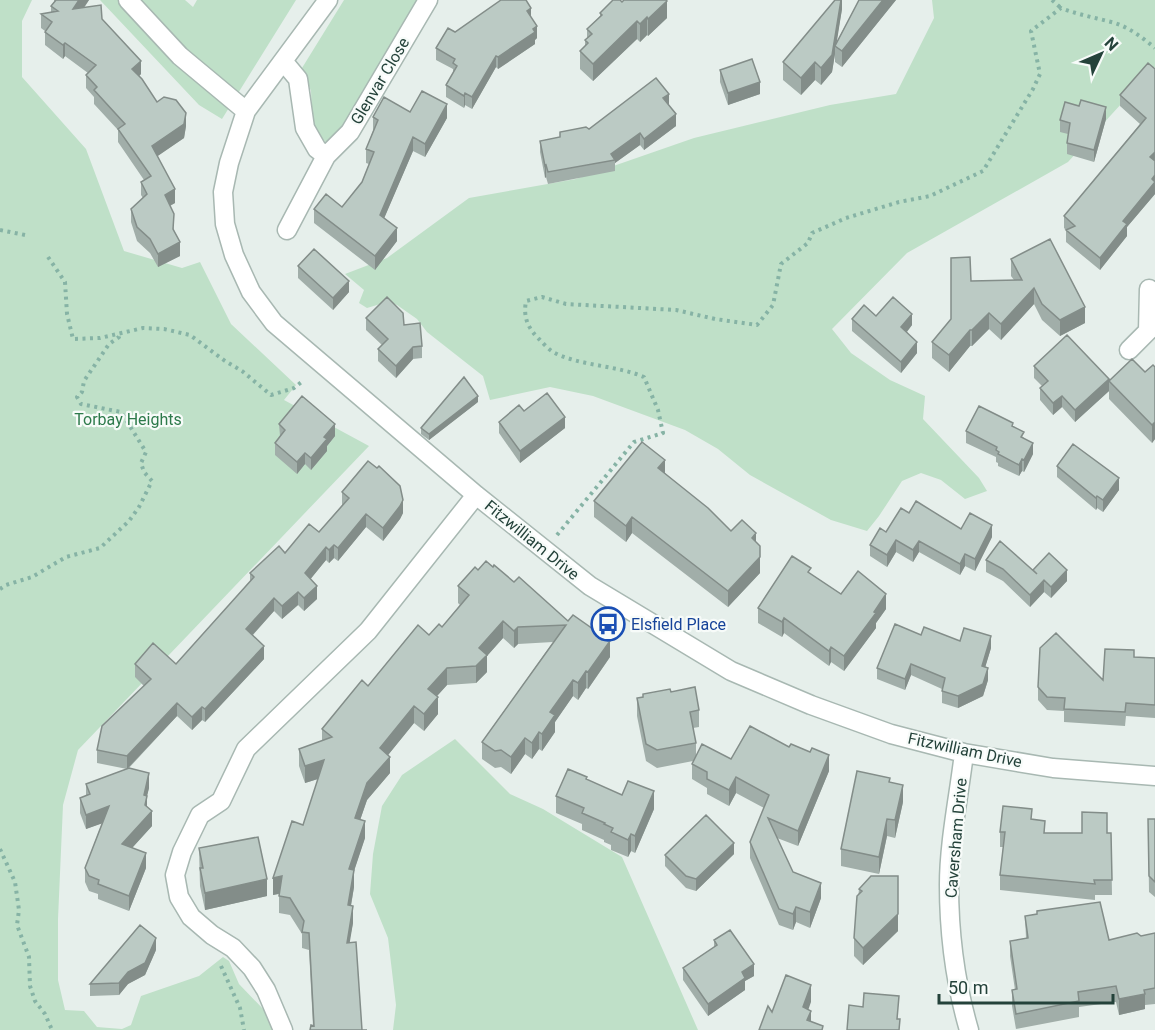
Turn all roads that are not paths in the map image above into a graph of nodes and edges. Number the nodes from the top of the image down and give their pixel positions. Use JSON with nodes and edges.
{"nodes":[{"id":1,"x":128,"y":0,"type":"edge"},
{"id":2,"x":322,"y":0,"type":"edge"},
{"id":3,"x":328,"y":0,"type":"edge"},
{"id":4,"x":428,"y":0,"type":"edge"},
{"id":5,"x":313,"y":19,"type":"junction"},
{"id":6,"x":283,"y":61,"type":"junction"},
{"id":7,"x":246,"y":111,"type":"junction"},
{"id":8,"x":326,"y":156,"type":"junction"},
{"id":9,"x":287,"y":230,"type":"dead end"},
{"id":10,"x":1149,"y":289,"type":"dead end"},
{"id":11,"x":1152,"y":333,"type":"edge"},
{"id":12,"x":1129,"y":350,"type":"dead end"},
{"id":13,"x":476,"y":495,"type":"junction"},
{"id":14,"x":964,"y":753,"type":"junction"},
{"id":15,"x":1155,"y":776,"type":"edge"},
{"id":16,"x":283,"y":1030,"type":"edge"},
{"id":17,"x":969,"y":1030,"type":"edge"}],
"edges":[{"from":1,"to":7,"type":"street"},
{"from":2,"to":5,"type":"street","name":"Fitzwilliam Drive"},
{"from":3,"to":5,"type":"street","name":"Fitzwilliam Drive"},
{"from":4,"to":8,"type":"street","name":"Glenvar Close"},
{"from":5,"to":6,"type":"street","name":"Fitzwilliam Drive"},
{"from":6,"to":7,"type":"street","name":"Fitzwilliam Drive"},
{"from":6,"to":8,"type":"street"},
{"from":7,"to":13,"type":"street","name":"Fitzwilliam Drive"},
{"from":8,"to":9,"type":"street","name":"Glenvar Close"},
{"from":10,"to":11,"type":"street"},
{"from":11,"to":12,"type":"street"},
{"from":13,"to":14,"type":"street","name":"Fitzwilliam Drive"},
{"from":13,"to":16,"type":"street"},
{"from":14,"to":15,"type":"street","name":"Fitzwilliam Drive"},
{"from":14,"to":17,"type":"street","name":"Caversham Drive"}]}
